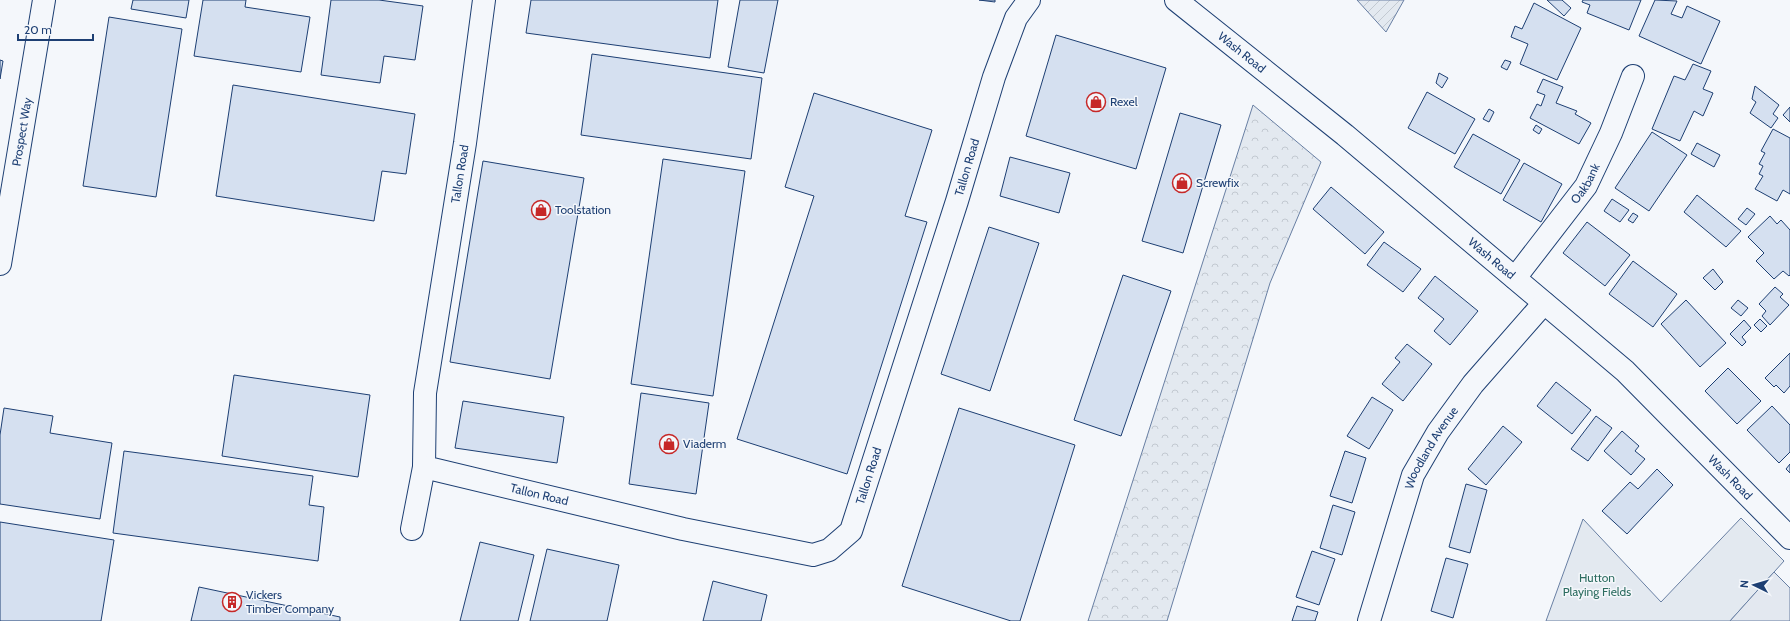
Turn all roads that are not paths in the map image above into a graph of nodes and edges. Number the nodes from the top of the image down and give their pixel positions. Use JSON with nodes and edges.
{"nodes":[{"id":1,"x":44,"y":0,"type":"edge"},
{"id":2,"x":484,"y":0,"type":"edge"},
{"id":3,"x":1029,"y":0,"type":"edge"},
{"id":4,"x":1176,"y":0,"type":"edge"},
{"id":5,"x":1633,"y":76,"type":"dead end"},
{"id":6,"x":0,"y":264,"type":"edge"},
{"id":7,"x":1515,"y":278,"type":"junction"},
{"id":8,"x":1544,"y":303,"type":"junction"},
{"id":9,"x":424,"y":466,"type":"junction"},
{"id":10,"x":412,"y":529,"type":"dead end"},
{"id":11,"x":1790,"y":538,"type":"edge"},
{"id":12,"x":1368,"y":621,"type":"edge"}],
"edges":[{"from":1,"to":6,"type":"street","name":"Prospect Way"},
{"from":2,"to":9,"type":"street","name":"Tallon Road"},
{"from":3,"to":9,"type":"street","name":"Tallon Road"},
{"from":4,"to":7,"type":"street","name":"Wash Road"},
{"from":5,"to":7,"type":"street","name":"Oakbank"},
{"from":7,"to":8,"type":"street","name":"Wash Road"},
{"from":8,"to":11,"type":"street","name":"Wash Road"},
{"from":8,"to":12,"type":"street","name":"Woodland Avenue"},
{"from":9,"to":10,"type":"street","name":"Tallon Road"}]}
